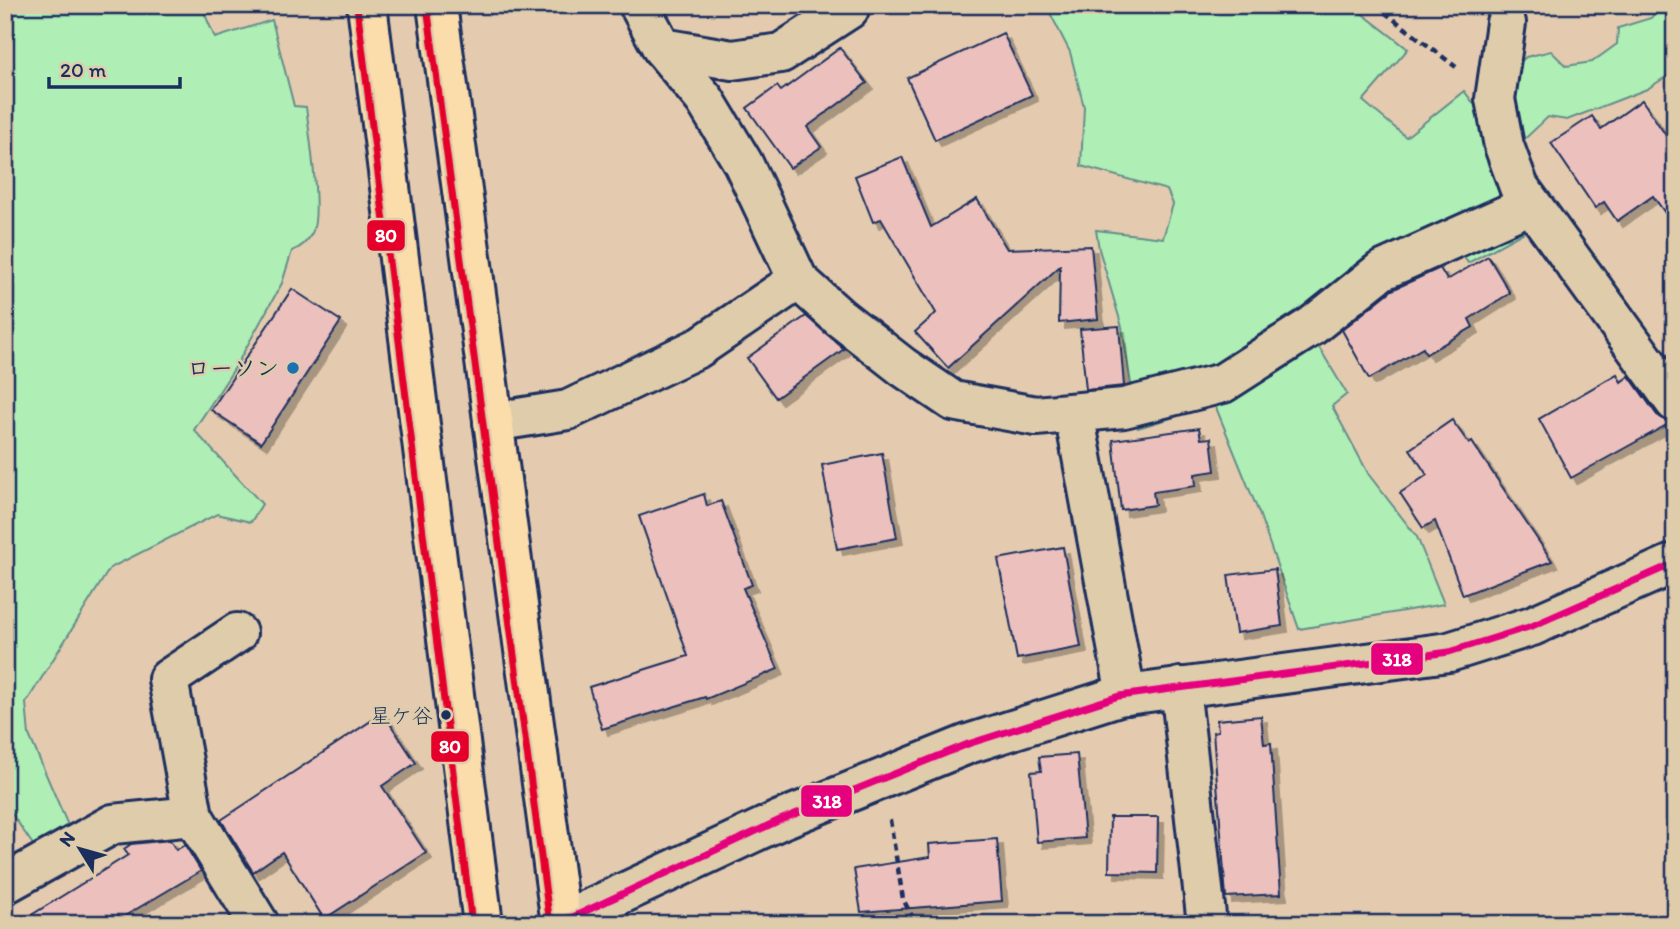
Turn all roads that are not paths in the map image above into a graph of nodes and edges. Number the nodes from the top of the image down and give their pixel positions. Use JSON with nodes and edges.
{"nodes":[{"id":1,"x":367,"y":5,"type":"edge"},
{"id":2,"x":437,"y":5,"type":"edge"},
{"id":3,"x":639,"y":5,"type":"edge"},
{"id":4,"x":849,"y":9,"type":"dead end"},
{"id":5,"x":1506,"y":23,"type":"dead end"},
{"id":6,"x":662,"y":48,"type":"junction"},
{"id":7,"x":1531,"y":204,"type":"junction"},
{"id":8,"x":797,"y":280,"type":"junction"},
{"id":9,"x":1675,"y":402,"type":"edge"},
{"id":10,"x":1074,"y":413,"type":"junction"},
{"id":11,"x":494,"y":422,"type":"junction"},
{"id":12,"x":1675,"y":563,"type":"edge"},
{"id":13,"x":237,"y":633,"type":"dead end"},
{"id":14,"x":1180,"y":687,"type":"junction"},
{"id":15,"x":1126,"y":695,"type":"junction"},
{"id":16,"x":192,"y":816,"type":"junction"},
{"id":17,"x":5,"y":884,"type":"edge"},
{"id":18,"x":559,"y":923,"type":"edge"},
{"id":19,"x":259,"y":924,"type":"edge"},
{"id":20,"x":483,"y":924,"type":"edge"},
{"id":21,"x":1207,"y":924,"type":"edge"}],
"edges":[{"from":1,"to":20,"type":"main road"},
{"from":2,"to":11,"type":"main road"},
{"from":3,"to":6,"type":"street"},
{"from":4,"to":6,"type":"street"},
{"from":5,"to":7,"type":"street"},
{"from":6,"to":8,"type":"street"},
{"from":7,"to":9,"type":"street"},
{"from":7,"to":10,"type":"street"},
{"from":8,"to":10,"type":"street"},
{"from":8,"to":11,"type":"street"},
{"from":10,"to":15,"type":"street"},
{"from":11,"to":18,"type":"main road"},
{"from":12,"to":14,"type":"street"},
{"from":13,"to":16,"type":"street"},
{"from":14,"to":15,"type":"street"},
{"from":14,"to":21,"type":"street"},
{"from":15,"to":18,"type":"street"},
{"from":16,"to":17,"type":"street"},
{"from":16,"to":19,"type":"street"}]}
